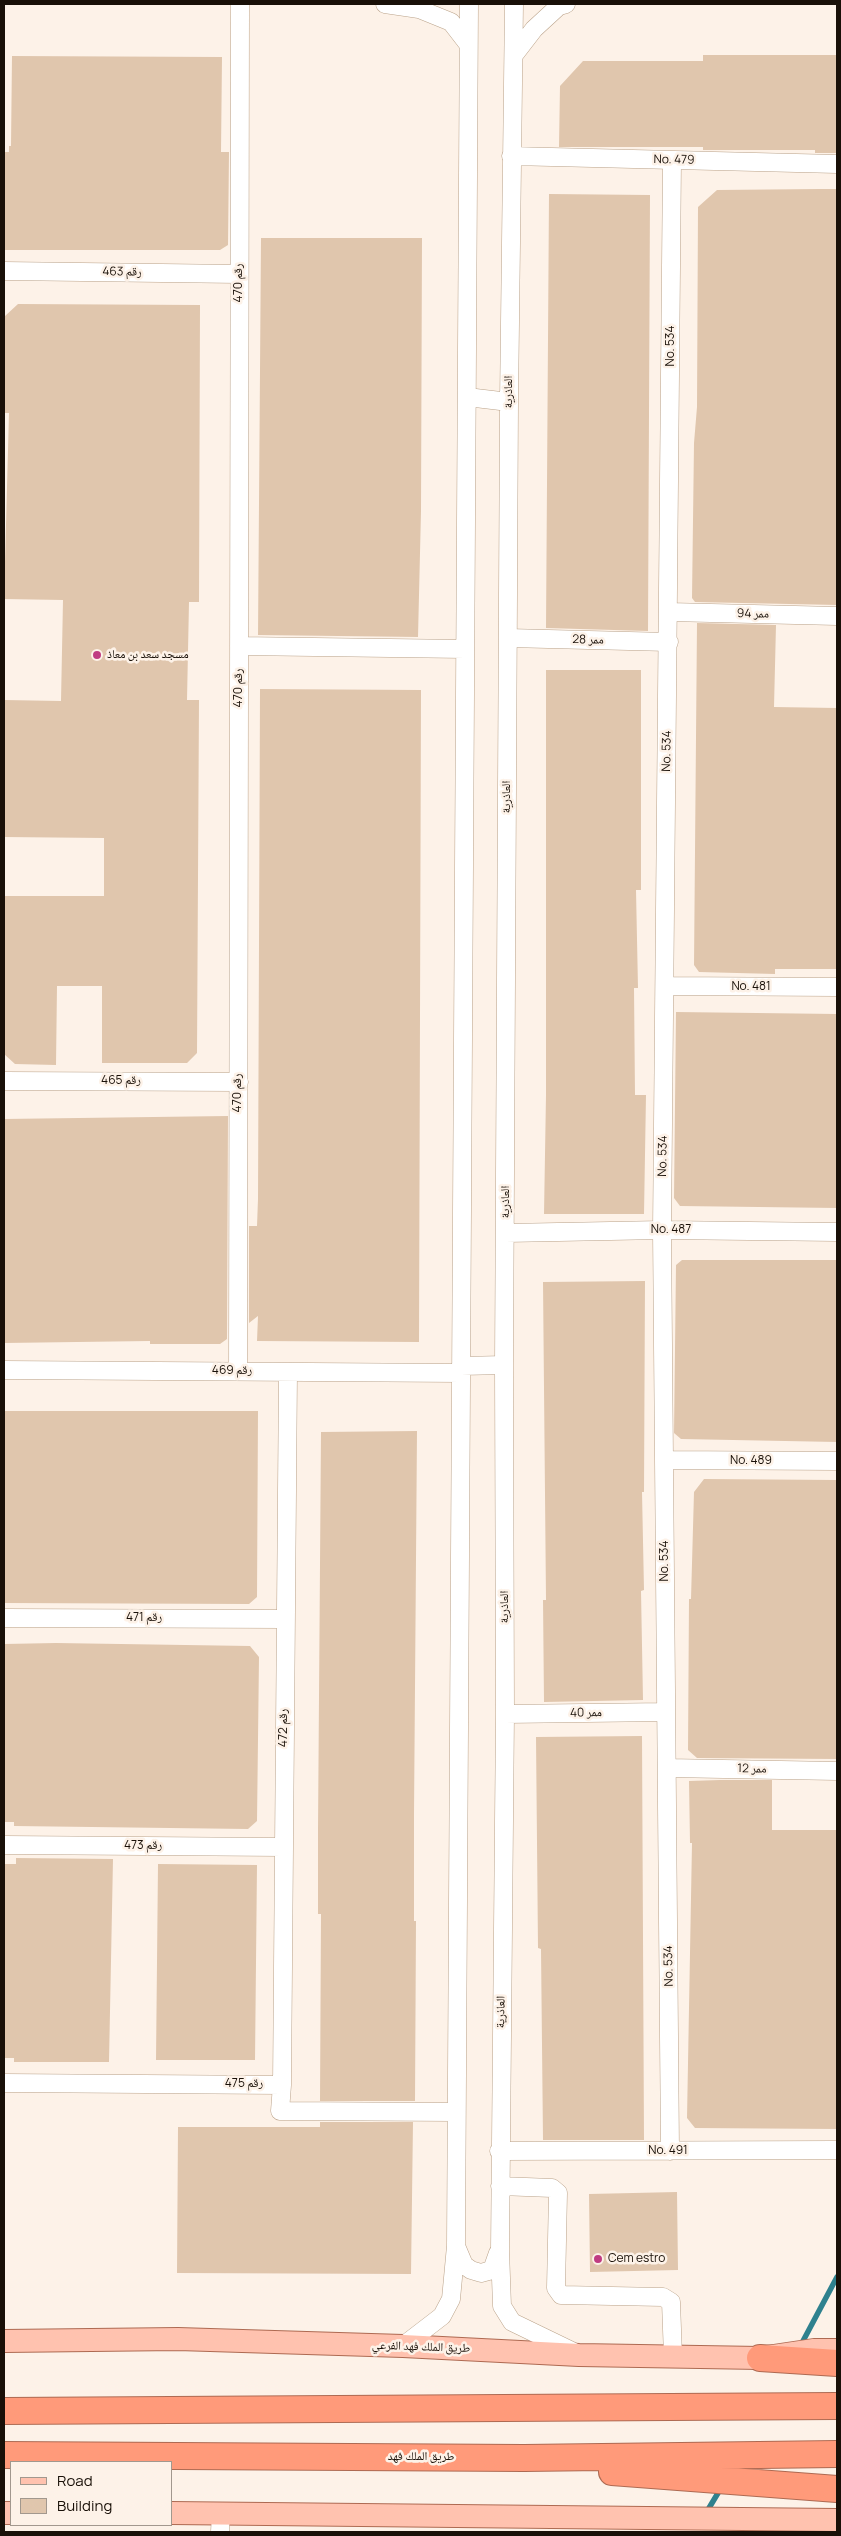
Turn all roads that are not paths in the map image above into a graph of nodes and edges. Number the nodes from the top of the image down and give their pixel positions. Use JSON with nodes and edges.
{"nodes":[{"id":1,"x":240,"y":4,"type":"edge"},
{"id":2,"x":385,"y":4,"type":"edge"},
{"id":3,"x":468,"y":4,"type":"edge"},
{"id":4,"x":514,"y":4,"type":"edge"},
{"id":5,"x":566,"y":4,"type":"edge"},
{"id":6,"x":468,"y":44,"type":"junction"},
{"id":7,"x":514,"y":55,"type":"junction"},
{"id":8,"x":511,"y":156,"type":"junction"},
{"id":9,"x":672,"y":160,"type":"junction"},
{"id":10,"x":837,"y":164,"type":"edge"},
{"id":11,"x":4,"y":271,"type":"edge"},
{"id":12,"x":240,"y":274,"type":"junction"},
{"id":13,"x":467,"y":397,"type":"junction"},
{"id":14,"x":509,"y":402,"type":"junction"},
{"id":15,"x":669,"y":612,"type":"junction"},
{"id":16,"x":837,"y":616,"type":"edge"},
{"id":17,"x":508,"y":638,"type":"junction"},
{"id":18,"x":669,"y":642,"type":"junction"},
{"id":19,"x":239,"y":646,"type":"junction"},
{"id":20,"x":465,"y":650,"type":"junction"},
{"id":21,"x":665,"y":986,"type":"junction"},
{"id":22,"x":837,"y":987,"type":"edge"},
{"id":23,"x":4,"y":1081,"type":"edge"},
{"id":24,"x":238,"y":1082,"type":"junction"},
{"id":25,"x":662,"y":1230,"type":"junction"},
{"id":26,"x":837,"y":1232,"type":"edge"},
{"id":27,"x":506,"y":1233,"type":"junction"},
{"id":28,"x":504,"y":1365,"type":"junction"},
{"id":29,"x":4,"y":1370,"type":"edge"},
{"id":30,"x":461,"y":1370,"type":"junction"},
{"id":31,"x":238,"y":1371,"type":"junction"},
{"id":32,"x":288,"y":1372,"type":"junction"},
{"id":33,"x":664,"y":1460,"type":"junction"},
{"id":34,"x":837,"y":1461,"type":"edge"},
{"id":35,"x":4,"y":1618,"type":"edge"},
{"id":36,"x":285,"y":1619,"type":"junction"},
{"id":37,"x":666,"y":1712,"type":"junction"},
{"id":38,"x":505,"y":1714,"type":"junction"},
{"id":39,"x":667,"y":1768,"type":"junction"},
{"id":40,"x":837,"y":1771,"type":"edge"},
{"id":41,"x":4,"y":1845,"type":"edge"},
{"id":42,"x":283,"y":1847,"type":"junction"},
{"id":43,"x":4,"y":2082,"type":"edge"},
{"id":44,"x":282,"y":2085,"type":"junction"},
{"id":45,"x":456,"y":2112,"type":"junction"},
{"id":46,"x":837,"y":2150,"type":"edge"},
{"id":47,"x":499,"y":2151,"type":"junction"},
{"id":48,"x":670,"y":2151,"type":"junction"},
{"id":49,"x":500,"y":2186,"type":"junction"},
{"id":50,"x":456,"y":2246,"type":"junction"},
{"id":51,"x":500,"y":2250,"type":"junction"},
{"id":52,"x":4,"y":2341,"type":"edge"},
{"id":53,"x":402,"y":2346,"type":"junction"},
{"id":54,"x":837,"y":2350,"type":"edge"},
{"id":55,"x":579,"y":2355,"type":"junction"},
{"id":56,"x":674,"y":2356,"type":"junction"},
{"id":57,"x":760,"y":2358,"type":"junction"},
{"id":58,"x":837,"y":2363,"type":"edge"},
{"id":59,"x":837,"y":2406,"type":"edge"},
{"id":60,"x":4,"y":2411,"type":"edge"},
{"id":61,"x":837,"y":2454,"type":"edge"},
{"id":62,"x":4,"y":2455,"type":"edge"},
{"id":63,"x":104,"y":2455,"type":"junction"},
{"id":64,"x":524,"y":2458,"type":"junction"},
{"id":65,"x":63,"y":2461,"type":"edge"},
{"id":66,"x":837,"y":2489,"type":"edge"},
{"id":67,"x":172,"y":2513,"type":"edge"},
{"id":68,"x":220,"y":2522,"type":"edge"},
{"id":69,"x":832,"y":2524,"type":"edge"}],
"edges":[{"from":1,"to":12,"type":"street","name":"رقم 470"},
{"from":2,"to":6,"type":"street"},
{"from":3,"to":6,"type":"street"},
{"from":4,"to":7,"type":"street","name":"العاذرية"},
{"from":5,"to":7,"type":"street"},
{"from":6,"to":13,"type":"street"},
{"from":7,"to":8,"type":"street","name":"العاذرية"},
{"from":8,"to":9,"type":"street","name":"No. 479"},
{"from":8,"to":14,"type":"street","name":"العاذرية"},
{"from":9,"to":10,"type":"street","name":"No. 479"},
{"from":9,"to":15,"type":"street","name":"No. 534"},
{"from":11,"to":12,"type":"street","name":"رقم 463"},
{"from":12,"to":19,"type":"street","name":"رقم 470"},
{"from":13,"to":14,"type":"street"},
{"from":13,"to":20,"type":"street"},
{"from":14,"to":17,"type":"street","name":"العاذرية"},
{"from":15,"to":16,"type":"street","name":"ممر 94"},
{"from":15,"to":18,"type":"street","name":"No. 534"},
{"from":17,"to":18,"type":"street","name":"ممر 28"},
{"from":17,"to":27,"type":"street","name":"العاذرية"},
{"from":18,"to":21,"type":"street","name":"No. 534"},
{"from":19,"to":20,"type":"street"},
{"from":19,"to":24,"type":"street","name":"رقم 470"},
{"from":20,"to":30,"type":"street"},
{"from":21,"to":22,"type":"street","name":"No. 481"},
{"from":21,"to":25,"type":"street","name":"No. 534"},
{"from":23,"to":24,"type":"street","name":"رقم 465"},
{"from":24,"to":31,"type":"street","name":"رقم 470"},
{"from":25,"to":26,"type":"street","name":"No. 487"},
{"from":25,"to":27,"type":"street","name":"No. 487"},
{"from":25,"to":33,"type":"street","name":"No. 534"},
{"from":27,"to":28,"type":"street","name":"العاذرية"},
{"from":28,"to":30,"type":"street","name":"رقم 469"},
{"from":28,"to":38,"type":"street","name":"العاذرية"},
{"from":29,"to":31,"type":"street","name":"رقم 469"},
{"from":30,"to":32,"type":"street","name":"رقم 469"},
{"from":30,"to":45,"type":"street"},
{"from":31,"to":32,"type":"street","name":"رقم 469"},
{"from":32,"to":36,"type":"street","name":"رقم 472"},
{"from":33,"to":34,"type":"street","name":"No. 489"},
{"from":33,"to":37,"type":"street","name":"No. 534"},
{"from":35,"to":36,"type":"street","name":"رقم 471"},
{"from":36,"to":42,"type":"street","name":"رقم 472"},
{"from":37,"to":38,"type":"street","name":"ممر 40"},
{"from":37,"to":39,"type":"street","name":"No. 534"},
{"from":38,"to":47,"type":"street","name":"العاذرية"},
{"from":39,"to":40,"type":"street","name":"ممر 12"},
{"from":39,"to":48,"type":"street","name":"No. 534"},
{"from":41,"to":42,"type":"street","name":"رقم 473"},
{"from":42,"to":44,"type":"street","name":"رقم 472"},
{"from":43,"to":44,"type":"street","name":"رقم 475"},
{"from":44,"to":45,"type":"street","name":"رقم 475"},
{"from":45,"to":50,"type":"street"},
{"from":46,"to":48,"type":"street","name":"No. 491"},
{"from":47,"to":48,"type":"street","name":"No. 491"},
{"from":47,"to":49,"type":"street","name":"العاذرية"},
{"from":49,"to":51,"type":"street","name":"العاذرية"},
{"from":49,"to":56,"type":"street"},
{"from":50,"to":51,"type":"street"},
{"from":50,"to":53,"type":"street"},
{"from":51,"to":55,"type":"street","name":"العاذرية"},
{"from":52,"to":53,"type":"main road","name":"طريق الملك فهد الفرعي"},
{"from":53,"to":55,"type":"main road","name":"طريق الملك فهد الفرعي"},
{"from":54,"to":57,"type":"main road","name":"طريق الملك فهد الفرعي"},
{"from":55,"to":56,"type":"main road","name":"طريق الملك فهد الفرعي"},
{"from":56,"to":57,"type":"main road","name":"طريق الملك فهد الفرعي"},
{"from":57,"to":58,"type":"highway"},
{"from":59,"to":60,"type":"highway"},
{"from":61,"to":64,"type":"highway","name":"طريق الملك فهد"},
{"from":62,"to":63,"type":"highway","name":"طريق الملك فهد"},
{"from":63,"to":64,"type":"highway","name":"طريق الملك فهد"},
{"from":63,"to":65,"type":"highway"},
{"from":64,"to":66,"type":"highway"},
{"from":67,"to":68,"type":"main road"},
{"from":68,"to":69,"type":"main road"}]}
